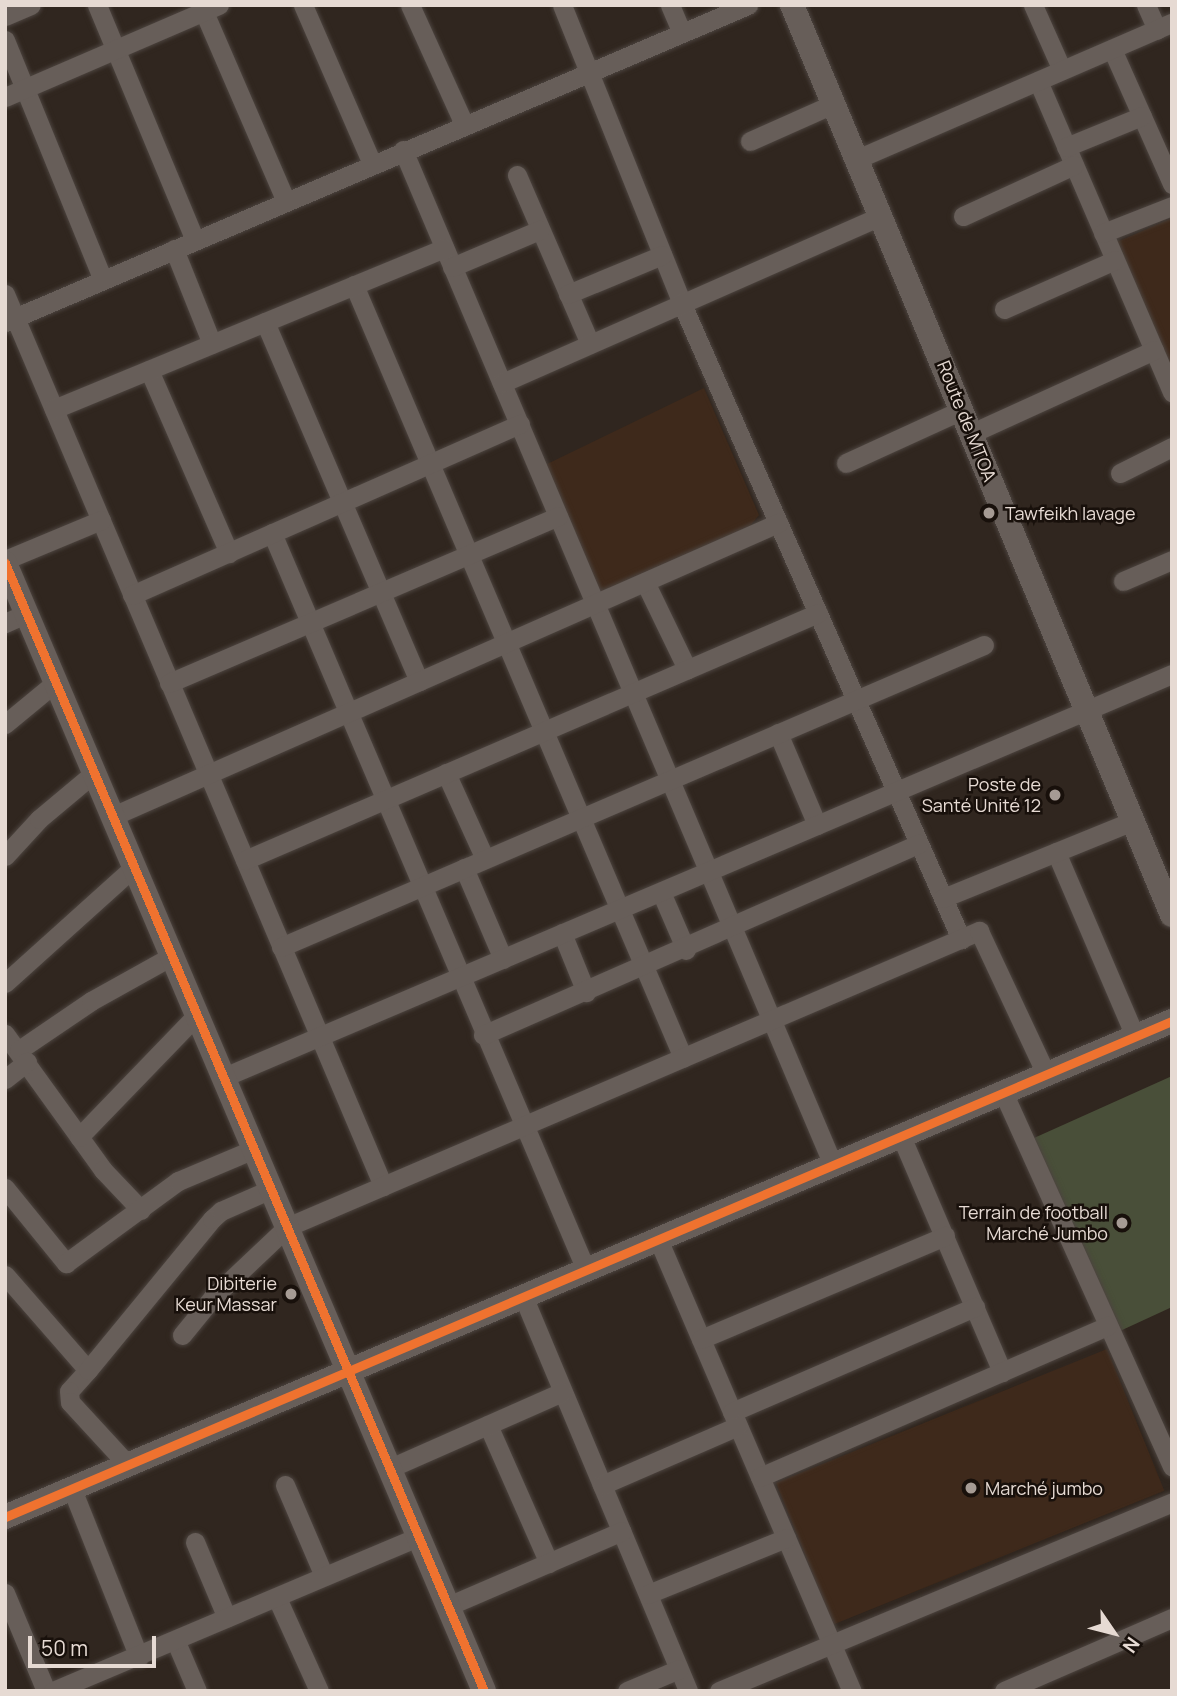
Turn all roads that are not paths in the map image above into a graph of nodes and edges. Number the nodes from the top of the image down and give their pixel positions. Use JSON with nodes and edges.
{"nodes":[{"id":1,"x":31,"y":5,"type":"edge"},
{"id":2,"x":97,"y":5,"type":"edge"},
{"id":3,"x":303,"y":5,"type":"edge"},
{"id":4,"x":410,"y":5,"type":"edge"},
{"id":5,"x":562,"y":5,"type":"edge"},
{"id":6,"x":670,"y":5,"type":"edge"},
{"id":7,"x":748,"y":5,"type":"edge"},
{"id":8,"x":792,"y":5,"type":"edge"},
{"id":9,"x":1033,"y":5,"type":"edge"},
{"id":10,"x":1146,"y":5,"type":"edge"},
{"id":11,"x":208,"y":7,"type":"edge"},
{"id":12,"x":5,"y":16,"type":"edge"},
{"id":13,"x":1164,"y":26,"type":"edge"},
{"id":14,"x":682,"y":33,"type":"junction"},
{"id":15,"x":5,"y":40,"type":"edge"},
{"id":16,"x":1112,"y":49,"type":"junction"},
{"id":17,"x":116,"y":50,"type":"junction"},
{"id":18,"x":1062,"y":71,"type":"junction"},
{"id":19,"x":589,"y":73,"type":"junction"},
{"id":20,"x":1038,"y":81,"type":"junction"},
{"id":21,"x":25,"y":89,"type":"junction"},
{"id":22,"x":5,"y":97,"type":"edge"},
{"id":23,"x":834,"y":104,"type":"junction"},
{"id":24,"x":1142,"y":116,"type":"junction"},
{"id":25,"x":464,"y":124,"type":"junction"},
{"id":26,"x":750,"y":141,"type":"dead end"},
{"id":27,"x":403,"y":150,"type":"junction"},
{"id":28,"x":1070,"y":156,"type":"junction"},
{"id":29,"x":857,"y":159,"type":"junction"},
{"id":30,"x":372,"y":164,"type":"junction"},
{"id":31,"x":517,"y":175,"type":"dead end"},
{"id":32,"x":1172,"y":184,"type":"edge"},
{"id":33,"x":286,"y":201,"type":"junction"},
{"id":34,"x":1172,"y":206,"type":"edge"},
{"id":35,"x":881,"y":216,"type":"junction"},
{"id":36,"x":964,"y":216,"type":"dead end"},
{"id":37,"x":539,"y":230,"type":"junction"},
{"id":38,"x":1104,"y":233,"type":"junction"},
{"id":39,"x":195,"y":240,"type":"junction"},
{"id":40,"x":444,"y":248,"type":"junction"},
{"id":41,"x":174,"y":249,"type":"junction"},
{"id":42,"x":662,"y":255,"type":"junction"},
{"id":43,"x":1115,"y":260,"type":"junction"},
{"id":44,"x":452,"y":267,"type":"junction"},
{"id":45,"x":103,"y":280,"type":"junction"},
{"id":46,"x":354,"y":285,"type":"junction"},
{"id":47,"x":5,"y":294,"type":"edge"},
{"id":48,"x":568,"y":294,"type":"junction"},
{"id":49,"x":682,"y":303,"type":"junction"},
{"id":50,"x":1004,"y":309,"type":"dead end"},
{"id":51,"x":10,"y":320,"type":"edge"},
{"id":52,"x":265,"y":322,"type":"junction"},
{"id":53,"x":212,"y":344,"type":"junction"},
{"id":54,"x":590,"y":344,"type":"junction"},
{"id":55,"x":1154,"y":350,"type":"junction"},
{"id":56,"x":149,"y":370,"type":"junction"},
{"id":57,"x":502,"y":383,"type":"junction"},
{"id":58,"x":1172,"y":392,"type":"edge"},
{"id":59,"x":54,"y":409,"type":"junction"},
{"id":60,"x":967,"y":422,"type":"junction"},
{"id":61,"x":520,"y":425,"type":"junction"},
{"id":62,"x":1172,"y":447,"type":"edge"},
{"id":63,"x":846,"y":463,"type":"dead end"},
{"id":64,"x":430,"y":464,"type":"junction"},
{"id":65,"x":1120,"y":472,"type":"dead end"},
{"id":66,"x":342,"y":502,"type":"junction"},
{"id":67,"x":558,"y":516,"type":"junction"},
{"id":68,"x":101,"y":520,"type":"junction"},
{"id":69,"x":778,"y":523,"type":"junction"},
{"id":70,"x":272,"y":533,"type":"junction"},
{"id":71,"x":229,"y":553,"type":"junction"},
{"id":72,"x":468,"y":554,"type":"junction"},
{"id":73,"x":1172,"y":560,"type":"edge"},
{"id":74,"x":5,"y":561,"type":"edge"},
{"id":75,"x":1123,"y":581,"type":"dead end"},
{"id":76,"x":645,"y":582,"type":"junction"},
{"id":77,"x":381,"y":592,"type":"junction"},
{"id":78,"x":132,"y":595,"type":"junction"},
{"id":79,"x":596,"y":603,"type":"junction"},
{"id":80,"x":818,"y":613,"type":"junction"},
{"id":81,"x":16,"y":618,"type":"edge"},
{"id":82,"x":309,"y":622,"type":"junction"},
{"id":83,"x":506,"y":643,"type":"junction"},
{"id":84,"x":985,"y":645,"type":"dead end"},
{"id":85,"x":687,"y":670,"type":"junction"},
{"id":86,"x":1172,"y":674,"type":"edge"},
{"id":87,"x":419,"y":681,"type":"junction"},
{"id":88,"x":56,"y":682,"type":"junction"},
{"id":89,"x":169,"y":683,"type":"junction"},
{"id":90,"x":633,"y":693,"type":"junction"},
{"id":91,"x":856,"y":700,"type":"junction"},
{"id":92,"x":1086,"y":710,"type":"junction"},
{"id":93,"x":347,"y":713,"type":"junction"},
{"id":94,"x":5,"y":724,"type":"edge"},
{"id":95,"x":544,"y":731,"type":"junction"},
{"id":96,"x":778,"y":733,"type":"junction"},
{"id":97,"x":94,"y":773,"type":"junction"},
{"id":98,"x":446,"y":773,"type":"junction"},
{"id":99,"x":208,"y":774,"type":"junction"},
{"id":100,"x":670,"y":780,"type":"junction"},
{"id":101,"x":896,"y":792,"type":"junction"},
{"id":102,"x":384,"y":800,"type":"junction"},
{"id":103,"x":113,"y":816,"type":"junction"},
{"id":104,"x":581,"y":818,"type":"junction"},
{"id":105,"x":1133,"y":821,"type":"junction"},
{"id":106,"x":817,"y":825,"type":"junction"},
{"id":107,"x":919,"y":844,"type":"junction"},
{"id":108,"x":1056,"y":852,"type":"junction"},
{"id":109,"x":5,"y":856,"type":"edge"},
{"id":110,"x":485,"y":859,"type":"junction"},
{"id":111,"x":245,"y":860,"type":"junction"},
{"id":112,"x":135,"y":867,"type":"junction"},
{"id":113,"x":464,"y":868,"type":"junction"},
{"id":114,"x":710,"y":870,"type":"junction"},
{"id":115,"x":421,"y":887,"type":"junction"},
{"id":116,"x":661,"y":891,"type":"junction"},
{"id":117,"x":943,"y":898,"type":"junction"},
{"id":118,"x":620,"y":909,"type":"junction"},
{"id":119,"x":1172,"y":915,"type":"edge"},
{"id":120,"x":736,"y":928,"type":"junction"},
{"id":121,"x":562,"y":933,"type":"junction"},
{"id":122,"x":961,"y":939,"type":"junction"},
{"id":123,"x":281,"y":947,"type":"junction"},
{"id":124,"x":686,"y":950,"type":"junction"},
{"id":125,"x":172,"y":956,"type":"junction"},
{"id":126,"x":503,"y":959,"type":"junction"},
{"id":127,"x":645,"y":968,"type":"junction"},
{"id":128,"x":459,"y":977,"type":"junction"},
{"id":129,"x":5,"y":983,"type":"edge"},
{"id":130,"x":586,"y":992,"type":"junction"},
{"id":131,"x":197,"y":1015,"type":"junction"},
{"id":132,"x":773,"y":1019,"type":"junction"},
{"id":133,"x":1172,"y":1021,"type":"edge"},
{"id":134,"x":5,"y":1034,"type":"edge"},
{"id":135,"x":483,"y":1035,"type":"junction"},
{"id":136,"x":1135,"y":1036,"type":"junction"},
{"id":137,"x":319,"y":1037,"type":"junction"},
{"id":138,"x":23,"y":1056,"type":"junction"},
{"id":139,"x":683,"y":1058,"type":"junction"},
{"id":140,"x":1045,"y":1074,"type":"junction"},
{"id":141,"x":224,"y":1077,"type":"junction"},
{"id":142,"x":5,"y":1079,"type":"edge"},
{"id":143,"x":1003,"y":1092,"type":"junction"},
{"id":144,"x":523,"y":1126,"type":"junction"},
{"id":145,"x":901,"y":1136,"type":"junction"},
{"id":146,"x":79,"y":1137,"type":"junction"},
{"id":147,"x":254,"y":1149,"type":"junction"},
{"id":148,"x":833,"y":1165,"type":"junction"},
{"id":149,"x":383,"y":1186,"type":"junction"},
{"id":150,"x":5,"y":1188,"type":"edge"},
{"id":151,"x":271,"y":1189,"type":"junction"},
{"id":152,"x":141,"y":1210,"type":"junction"},
{"id":153,"x":287,"y":1227,"type":"junction"},
{"id":154,"x":945,"y":1236,"type":"junction"},
{"id":155,"x":657,"y":1239,"type":"junction"},
{"id":156,"x":586,"y":1270,"type":"junction"},
{"id":157,"x":5,"y":1275,"type":"edge"},
{"id":158,"x":523,"y":1296,"type":"junction"},
{"id":159,"x":975,"y":1307,"type":"junction"},
{"id":160,"x":1108,"y":1326,"type":"junction"},
{"id":161,"x":182,"y":1335,"type":"dead end"},
{"id":162,"x":701,"y":1339,"type":"junction"},
{"id":163,"x":88,"y":1370,"type":"junction"},
{"id":164,"x":349,"y":1371,"type":"junction"},
{"id":165,"x":1002,"y":1371,"type":"junction"},
{"id":166,"x":562,"y":1392,"type":"junction"},
{"id":167,"x":735,"y":1419,"type":"junction"},
{"id":168,"x":488,"y":1425,"type":"junction"},
{"id":169,"x":128,"y":1465,"type":"junction"},
{"id":170,"x":1172,"y":1466,"type":"edge"},
{"id":171,"x":390,"y":1468,"type":"junction"},
{"id":172,"x":760,"y":1476,"type":"junction"},
{"id":173,"x":285,"y":1485,"type":"dead end"},
{"id":174,"x":602,"y":1485,"type":"junction"},
{"id":175,"x":72,"y":1489,"type":"junction"},
{"id":176,"x":1172,"y":1502,"type":"edge"},
{"id":177,"x":5,"y":1517,"type":"edge"},
{"id":178,"x":622,"y":1531,"type":"junction"},
{"id":179,"x":418,"y":1537,"type":"junction"},
{"id":180,"x":786,"y":1538,"type":"junction"},
{"id":181,"x":195,"y":1542,"type":"dead end"},
{"id":182,"x":549,"y":1563,"type":"junction"},
{"id":183,"x":324,"y":1576,"type":"junction"},
{"id":184,"x":5,"y":1593,"type":"edge"},
{"id":185,"x":648,"y":1594,"type":"junction"},
{"id":186,"x":277,"y":1598,"type":"junction"},
{"id":187,"x":448,"y":1606,"type":"junction"},
{"id":188,"x":227,"y":1618,"type":"junction"},
{"id":189,"x":1171,"y":1619,"type":"edge"},
{"id":190,"x":176,"y":1642,"type":"junction"},
{"id":191,"x":831,"y":1644,"type":"junction"},
{"id":192,"x":139,"y":1657,"type":"junction"},
{"id":193,"x":679,"y":1669,"type":"junction"},
{"id":194,"x":90,"y":1685,"type":"edge"},
{"id":195,"x":46,"y":1691,"type":"edge"},
{"id":196,"x":53,"y":1691,"type":"edge"},
{"id":197,"x":197,"y":1691,"type":"edge"},
{"id":198,"x":318,"y":1691,"type":"edge"},
{"id":199,"x":484,"y":1691,"type":"edge"},
{"id":200,"x":627,"y":1691,"type":"edge"},
{"id":201,"x":688,"y":1691,"type":"edge"},
{"id":202,"x":719,"y":1691,"type":"edge"},
{"id":203,"x":852,"y":1691,"type":"edge"},
{"id":204,"x":1004,"y":1691,"type":"edge"}],
"edges":[{"from":1,"to":12,"type":"street"},
{"from":2,"to":17,"type":"street"},
{"from":3,"to":30,"type":"street"},
{"from":4,"to":25,"type":"street"},
{"from":5,"to":19,"type":"street"},
{"from":6,"to":14,"type":"street"},
{"from":7,"to":14,"type":"street"},
{"from":8,"to":23,"type":"street","name":"Route de MTOA"},
{"from":9,"to":18,"type":"street"},
{"from":10,"to":13,"type":"street"},
{"from":11,"to":17,"type":"street"},
{"from":11,"to":33,"type":"street"},
{"from":13,"to":16,"type":"street"},
{"from":14,"to":19,"type":"street"},
{"from":15,"to":21,"type":"street"},
{"from":16,"to":18,"type":"street"},
{"from":16,"to":24,"type":"street"},
{"from":17,"to":21,"type":"street"},
{"from":17,"to":39,"type":"street"},
{"from":18,"to":20,"type":"street"},
{"from":19,"to":25,"type":"street"},
{"from":19,"to":42,"type":"street"},
{"from":20,"to":28,"type":"street"},
{"from":20,"to":29,"type":"street"},
{"from":21,"to":22,"type":"street"},
{"from":21,"to":45,"type":"street"},
{"from":23,"to":26,"type":"street"},
{"from":23,"to":29,"type":"street","name":"Route de MTOA"},
{"from":24,"to":28,"type":"street"},
{"from":24,"to":32,"type":"street"},
{"from":25,"to":27,"type":"street"},
{"from":27,"to":30,"type":"street"},
{"from":27,"to":40,"type":"street"},
{"from":28,"to":36,"type":"street"},
{"from":28,"to":38,"type":"street"},
{"from":29,"to":35,"type":"street","name":"Route de MTOA"},
{"from":30,"to":33,"type":"street"},
{"from":31,"to":37,"type":"street"},
{"from":33,"to":39,"type":"street"},
{"from":34,"to":38,"type":"street"},
{"from":35,"to":49,"type":"street"},
{"from":35,"to":60,"type":"street","name":"Route de MTOA"},
{"from":37,"to":44,"type":"street"},
{"from":37,"to":48,"type":"street"},
{"from":38,"to":43,"type":"street"},
{"from":39,"to":41,"type":"street"},
{"from":40,"to":44,"type":"street"},
{"from":40,"to":46,"type":"street"},
{"from":41,"to":45,"type":"street"},
{"from":41,"to":53,"type":"street"},
{"from":42,"to":48,"type":"street"},
{"from":42,"to":49,"type":"street"},
{"from":43,"to":50,"type":"street"},
{"from":43,"to":55,"type":"street"},
{"from":44,"to":57,"type":"street"},
{"from":45,"to":51,"type":"street"},
{"from":46,"to":52,"type":"street"},
{"from":46,"to":64,"type":"street"},
{"from":47,"to":51,"type":"street"},
{"from":48,"to":54,"type":"street"},
{"from":49,"to":54,"type":"street"},
{"from":49,"to":69,"type":"street"},
{"from":51,"to":59,"type":"street"},
{"from":52,"to":53,"type":"street"},
{"from":52,"to":66,"type":"street"},
{"from":53,"to":56,"type":"street"},
{"from":54,"to":57,"type":"street"},
{"from":55,"to":58,"type":"street"},
{"from":55,"to":60,"type":"street"},
{"from":56,"to":59,"type":"street"},
{"from":56,"to":71,"type":"street"},
{"from":57,"to":61,"type":"street"},
{"from":59,"to":68,"type":"street"},
{"from":60,"to":63,"type":"street"},
{"from":60,"to":92,"type":"street","name":"Route de MTOA"},
{"from":61,"to":64,"type":"street"},
{"from":61,"to":67,"type":"street"},
{"from":62,"to":65,"type":"street"},
{"from":64,"to":66,"type":"street"},
{"from":64,"to":72,"type":"street"},
{"from":66,"to":70,"type":"street"},
{"from":66,"to":77,"type":"street"},
{"from":67,"to":72,"type":"street"},
{"from":67,"to":79,"type":"street"},
{"from":68,"to":74,"type":"street"},
{"from":68,"to":78,"type":"street"},
{"from":69,"to":76,"type":"street"},
{"from":69,"to":80,"type":"street"},
{"from":70,"to":71,"type":"street"},
{"from":70,"to":82,"type":"street"},
{"from":71,"to":78,"type":"street"},
{"from":72,"to":77,"type":"street"},
{"from":72,"to":83,"type":"street"},
{"from":73,"to":75,"type":"street"},
{"from":74,"to":81,"type":"street"},
{"from":76,"to":79,"type":"street"},
{"from":76,"to":85,"type":"street"},
{"from":77,"to":82,"type":"street"},
{"from":77,"to":87,"type":"street"},
{"from":78,"to":89,"type":"street"},
{"from":79,"to":83,"type":"street"},
{"from":79,"to":90,"type":"street"},
{"from":80,"to":85,"type":"street"},
{"from":80,"to":91,"type":"street"},
{"from":81,"to":88,"type":"street"},
{"from":82,"to":89,"type":"street"},
{"from":82,"to":93,"type":"street"},
{"from":83,"to":87,"type":"street"},
{"from":83,"to":95,"type":"street"},
{"from":84,"to":91,"type":"street"},
{"from":85,"to":90,"type":"street"},
{"from":86,"to":92,"type":"street"},
{"from":87,"to":93,"type":"street"},
{"from":88,"to":94,"type":"street"},
{"from":88,"to":97,"type":"street"},
{"from":89,"to":99,"type":"street"},
{"from":90,"to":95,"type":"street"},
{"from":90,"to":100,"type":"street"},
{"from":91,"to":96,"type":"street"},
{"from":91,"to":101,"type":"street"},
{"from":92,"to":101,"type":"street"},
{"from":92,"to":105,"type":"street","name":"Route de MTOA"},
{"from":93,"to":99,"type":"street"},
{"from":93,"to":102,"type":"street"},
{"from":95,"to":98,"type":"street"},
{"from":95,"to":104,"type":"street"},
{"from":96,"to":100,"type":"street"},
{"from":96,"to":106,"type":"street"},
{"from":97,"to":103,"type":"street"},
{"from":97,"to":109,"type":"street"},
{"from":98,"to":102,"type":"street"},
{"from":98,"to":110,"type":"street"},
{"from":99,"to":103,"type":"street"},
{"from":99,"to":111,"type":"street"},
{"from":100,"to":104,"type":"street"},
{"from":100,"to":114,"type":"street"},
{"from":101,"to":106,"type":"street"},
{"from":101,"to":107,"type":"street"},
{"from":102,"to":111,"type":"street"},
{"from":102,"to":115,"type":"street"},
{"from":103,"to":112,"type":"street"},
{"from":104,"to":110,"type":"street"},
{"from":104,"to":118,"type":"street"},
{"from":105,"to":108,"type":"street"},
{"from":105,"to":119,"type":"street","name":"Route de MTOA"},
{"from":106,"to":114,"type":"street"},
{"from":107,"to":117,"type":"street"},
{"from":107,"to":120,"type":"street"},
{"from":108,"to":117,"type":"street"},
{"from":108,"to":136,"type":"street"},
{"from":110,"to":113,"type":"street"},
{"from":111,"to":123,"type":"street"},
{"from":112,"to":125,"type":"street"},
{"from":112,"to":129,"type":"street"},
{"from":113,"to":115,"type":"street"},
{"from":113,"to":126,"type":"street"},
{"from":114,"to":116,"type":"street"},
{"from":114,"to":120,"type":"street"},
{"from":115,"to":123,"type":"street"},
{"from":115,"to":128,"type":"street"},
{"from":116,"to":118,"type":"street"},
{"from":116,"to":124,"type":"street"},
{"from":117,"to":122,"type":"street"},
{"from":118,"to":121,"type":"street"},
{"from":118,"to":127,"type":"street"},
{"from":120,"to":124,"type":"street"},
{"from":120,"to":132,"type":"street"},
{"from":121,"to":126,"type":"street"},
{"from":121,"to":130,"type":"street"},
{"from":122,"to":132,"type":"street"},
{"from":122,"to":140,"type":"street"},
{"from":123,"to":137,"type":"street"},
{"from":124,"to":127,"type":"street"},
{"from":125,"to":131,"type":"street"},
{"from":125,"to":138,"type":"street"},
{"from":126,"to":128,"type":"street"},
{"from":127,"to":130,"type":"street"},
{"from":127,"to":139,"type":"street"},
{"from":128,"to":135,"type":"street"},
{"from":128,"to":137,"type":"street"},
{"from":130,"to":135,"type":"street"},
{"from":131,"to":141,"type":"street"},
{"from":131,"to":146,"type":"street"},
{"from":132,"to":139,"type":"street"},
{"from":132,"to":148,"type":"street"},
{"from":133,"to":136,"type":"street"},
{"from":134,"to":138,"type":"street"},
{"from":135,"to":144,"type":"street"},
{"from":136,"to":140,"type":"street"},
{"from":137,"to":141,"type":"street"},
{"from":137,"to":149,"type":"street"},
{"from":138,"to":142,"type":"street"},
{"from":138,"to":146,"type":"street"},
{"from":139,"to":144,"type":"street"},
{"from":140,"to":143,"type":"street"},
{"from":141,"to":147,"type":"street"},
{"from":143,"to":145,"type":"street"},
{"from":143,"to":160,"type":"street"},
{"from":144,"to":149,"type":"street"},
{"from":144,"to":156,"type":"street"},
{"from":145,"to":148,"type":"street"},
{"from":145,"to":154,"type":"street"},
{"from":146,"to":152,"type":"street"},
{"from":147,"to":151,"type":"street"},
{"from":147,"to":152,"type":"street"},
{"from":148,"to":155,"type":"street"},
{"from":149,"to":153,"type":"street"},
{"from":150,"to":152,"type":"street"},
{"from":151,"to":153,"type":"street"},
{"from":151,"to":163,"type":"street"},
{"from":153,"to":161,"type":"street"},
{"from":153,"to":164,"type":"street"},
{"from":154,"to":159,"type":"street"},
{"from":154,"to":162,"type":"street"},
{"from":155,"to":156,"type":"street"},
{"from":155,"to":162,"type":"street"},
{"from":156,"to":158,"type":"street"},
{"from":157,"to":163,"type":"street"},
{"from":158,"to":164,"type":"street"},
{"from":158,"to":166,"type":"street"},
{"from":159,"to":165,"type":"street"},
{"from":159,"to":167,"type":"street"},
{"from":160,"to":165,"type":"street"},
{"from":160,"to":170,"type":"street"},
{"from":162,"to":167,"type":"street"},
{"from":163,"to":169,"type":"street"},
{"from":164,"to":169,"type":"street"},
{"from":164,"to":171,"type":"street"},
{"from":165,"to":172,"type":"street"},
{"from":166,"to":168,"type":"street"},
{"from":166,"to":174,"type":"street"},
{"from":167,"to":172,"type":"street"},
{"from":167,"to":174,"type":"street"},
{"from":168,"to":171,"type":"street"},
{"from":168,"to":182,"type":"street"},
{"from":169,"to":175,"type":"street"},
{"from":171,"to":179,"type":"street"},
{"from":172,"to":180,"type":"street"},
{"from":173,"to":183,"type":"street"},
{"from":174,"to":178,"type":"street"},
{"from":175,"to":177,"type":"street"},
{"from":175,"to":192,"type":"street"},
{"from":176,"to":191,"type":"street"},
{"from":178,"to":182,"type":"street"},
{"from":178,"to":185,"type":"street"},
{"from":179,"to":183,"type":"street"},
{"from":179,"to":187,"type":"street"},
{"from":180,"to":185,"type":"street"},
{"from":180,"to":191,"type":"street"},
{"from":181,"to":188,"type":"street"},
{"from":182,"to":187,"type":"street"},
{"from":183,"to":186,"type":"street"},
{"from":184,"to":195,"type":"street"},
{"from":185,"to":193,"type":"street"},
{"from":186,"to":188,"type":"street"},
{"from":186,"to":198,"type":"street"},
{"from":187,"to":199,"type":"street"},
{"from":188,"to":190,"type":"street"},
{"from":189,"to":204,"type":"street"},
{"from":190,"to":192,"type":"street"},
{"from":190,"to":197,"type":"street"},
{"from":191,"to":202,"type":"street"},
{"from":191,"to":203,"type":"street"},
{"from":192,"to":194,"type":"street"},
{"from":193,"to":200,"type":"street"},
{"from":193,"to":201,"type":"street"},
{"from":194,"to":196,"type":"street"}]}
